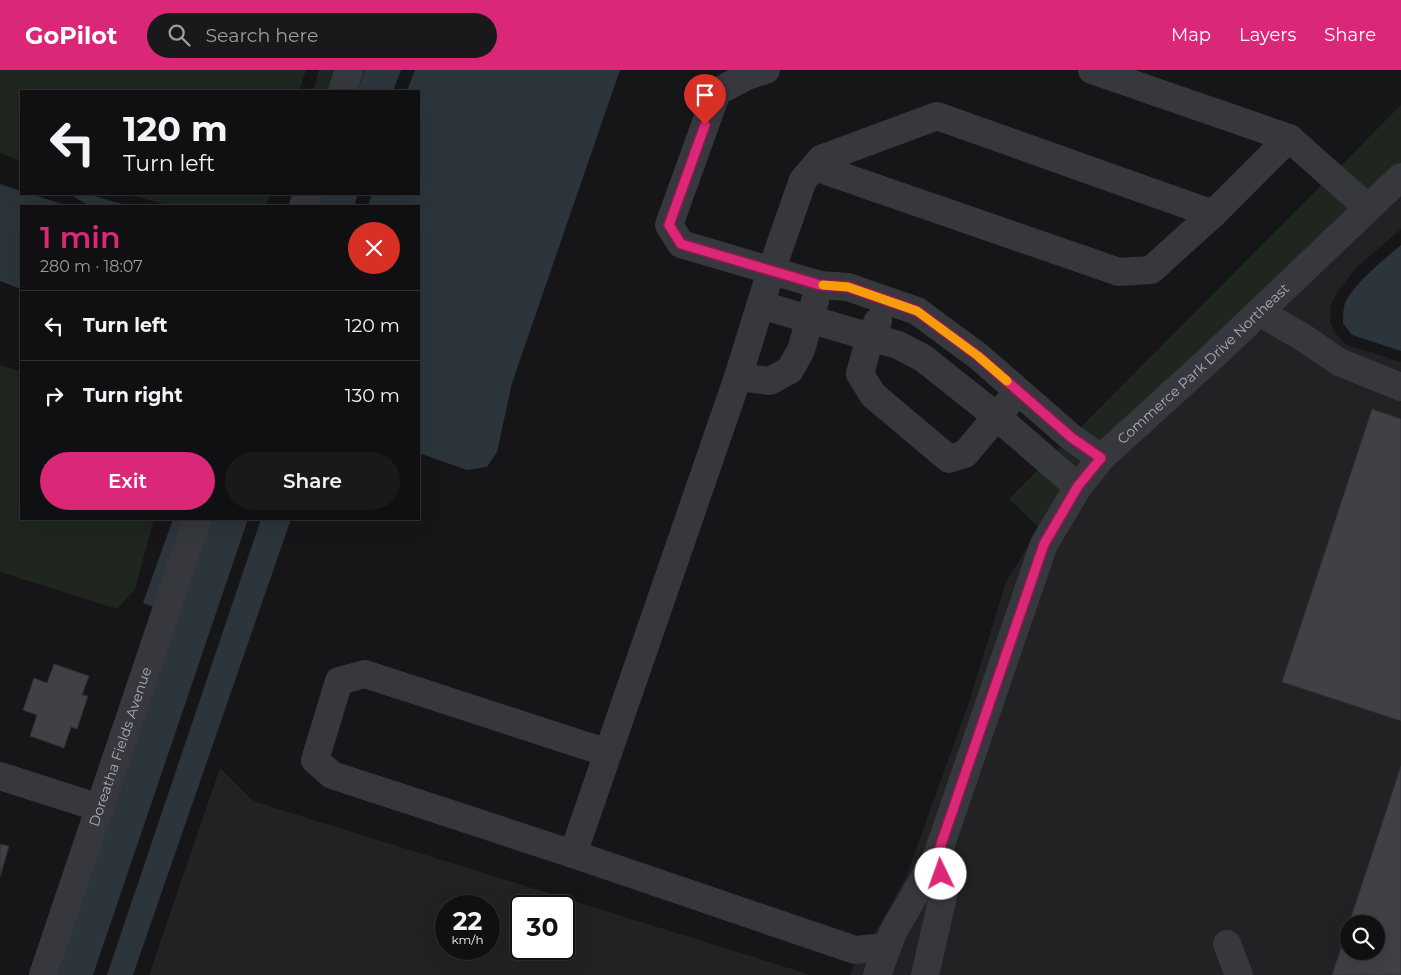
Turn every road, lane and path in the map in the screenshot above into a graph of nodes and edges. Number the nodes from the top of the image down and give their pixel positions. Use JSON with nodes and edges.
{"nodes":[{"id":1,"x":349,"y":70,"type":"edge"},
{"id":2,"x":766,"y":70,"type":"edge"},
{"id":3,"x":1092,"y":70,"type":"edge"},
{"id":4,"x":342,"y":90,"type":"edge"},
{"id":5,"x":1290,"y":138,"type":"junction"},
{"id":6,"x":815,"y":167,"type":"junction"},
{"id":7,"x":1401,"y":177,"type":"edge"},
{"id":8,"x":1368,"y":208,"type":"junction"},
{"id":9,"x":1213,"y":214,"type":"junction"},
{"id":10,"x":772,"y":271,"type":"junction"},
{"id":11,"x":820,"y":285,"type":"junction"},
{"id":12,"x":887,"y":301,"type":"junction"},
{"id":13,"x":761,"y":305,"type":"junction"},
{"id":14,"x":1259,"y":312,"type":"junction"},
{"id":15,"x":810,"y":319,"type":"junction"},
{"id":16,"x":870,"y":337,"type":"junction"},
{"id":17,"x":738,"y":377,"type":"junction"},
{"id":18,"x":1401,"y":386,"type":"edge"},
{"id":19,"x":1018,"y":391,"type":"junction"},
{"id":20,"x":996,"y":416,"type":"junction"},
{"id":21,"x":1101,"y":458,"type":"junction"},
{"id":22,"x":1078,"y":486,"type":"junction"},
{"id":23,"x":197,"y":520,"type":"edge"},
{"id":24,"x":608,"y":753,"type":"junction"},
{"id":25,"x":0,"y":776,"type":"edge"},
{"id":26,"x":100,"y":808,"type":"junction"},
{"id":27,"x":573,"y":854,"type":"junction"},
{"id":28,"x":937,"y":856,"type":"junction"},
{"id":29,"x":1227,"y":944,"type":"dead end"},
{"id":30,"x":887,"y":947,"type":"junction"},
{"id":31,"x":927,"y":968,"type":"edge"},
{"id":32,"x":43,"y":975,"type":"edge"},
{"id":33,"x":877,"y":975,"type":"edge"},
{"id":34,"x":1239,"y":975,"type":"edge"}],
"edges":[{"from":1,"to":4,"type":"street"},
{"from":2,"to":10,"type":"street"},
{"from":3,"to":5,"type":"street"},
{"from":5,"to":8,"type":"street"},
{"from":5,"to":9,"type":"street"},
{"from":6,"to":9,"type":"street"},
{"from":6,"to":9,"type":"street"},
{"from":6,"to":10,"type":"street"},
{"from":7,"to":8,"type":"street","name":"Commerce Park Drive Northeast"},
{"from":8,"to":14,"type":"street","name":"Commerce Park Drive Northeast"},
{"from":10,"to":11,"type":"street"},
{"from":10,"to":13,"type":"street"},
{"from":11,"to":12,"type":"street"},
{"from":11,"to":15,"type":"street"},
{"from":12,"to":16,"type":"street"},
{"from":12,"to":19,"type":"street"},
{"from":13,"to":15,"type":"street"},
{"from":13,"to":17,"type":"street"},
{"from":14,"to":18,"type":"street"},
{"from":14,"to":21,"type":"street","name":"Commerce Park Drive Northeast"},
{"from":15,"to":16,"type":"street"},
{"from":15,"to":17,"type":"street"},
{"from":16,"to":20,"type":"street"},
{"from":16,"to":20,"type":"street"},
{"from":17,"to":24,"type":"street"},
{"from":19,"to":20,"type":"street"},
{"from":19,"to":21,"type":"street"},
{"from":20,"to":22,"type":"street"},
{"from":21,"to":22,"type":"street","name":"Commerce Park Drive Northeast"},
{"from":22,"to":28,"type":"street","name":"Commerce Park Drive Northeast"},
{"from":23,"to":26,"type":"street","name":"Doreatha Fields Avenue"},
{"from":24,"to":27,"type":"street"},
{"from":24,"to":27,"type":"street"},
{"from":25,"to":26,"type":"street"},
{"from":26,"to":32,"type":"street","name":"Doreatha Fields Avenue"},
{"from":27,"to":30,"type":"street"},
{"from":28,"to":30,"type":"street","name":"Commerce Park Drive Northeast"},
{"from":28,"to":31,"type":"street","name":"Commerce Park Drive Northeast"},
{"from":29,"to":34,"type":"street"},
{"from":30,"to":33,"type":"street","name":"Commerce Park Drive Northeast"}]}
